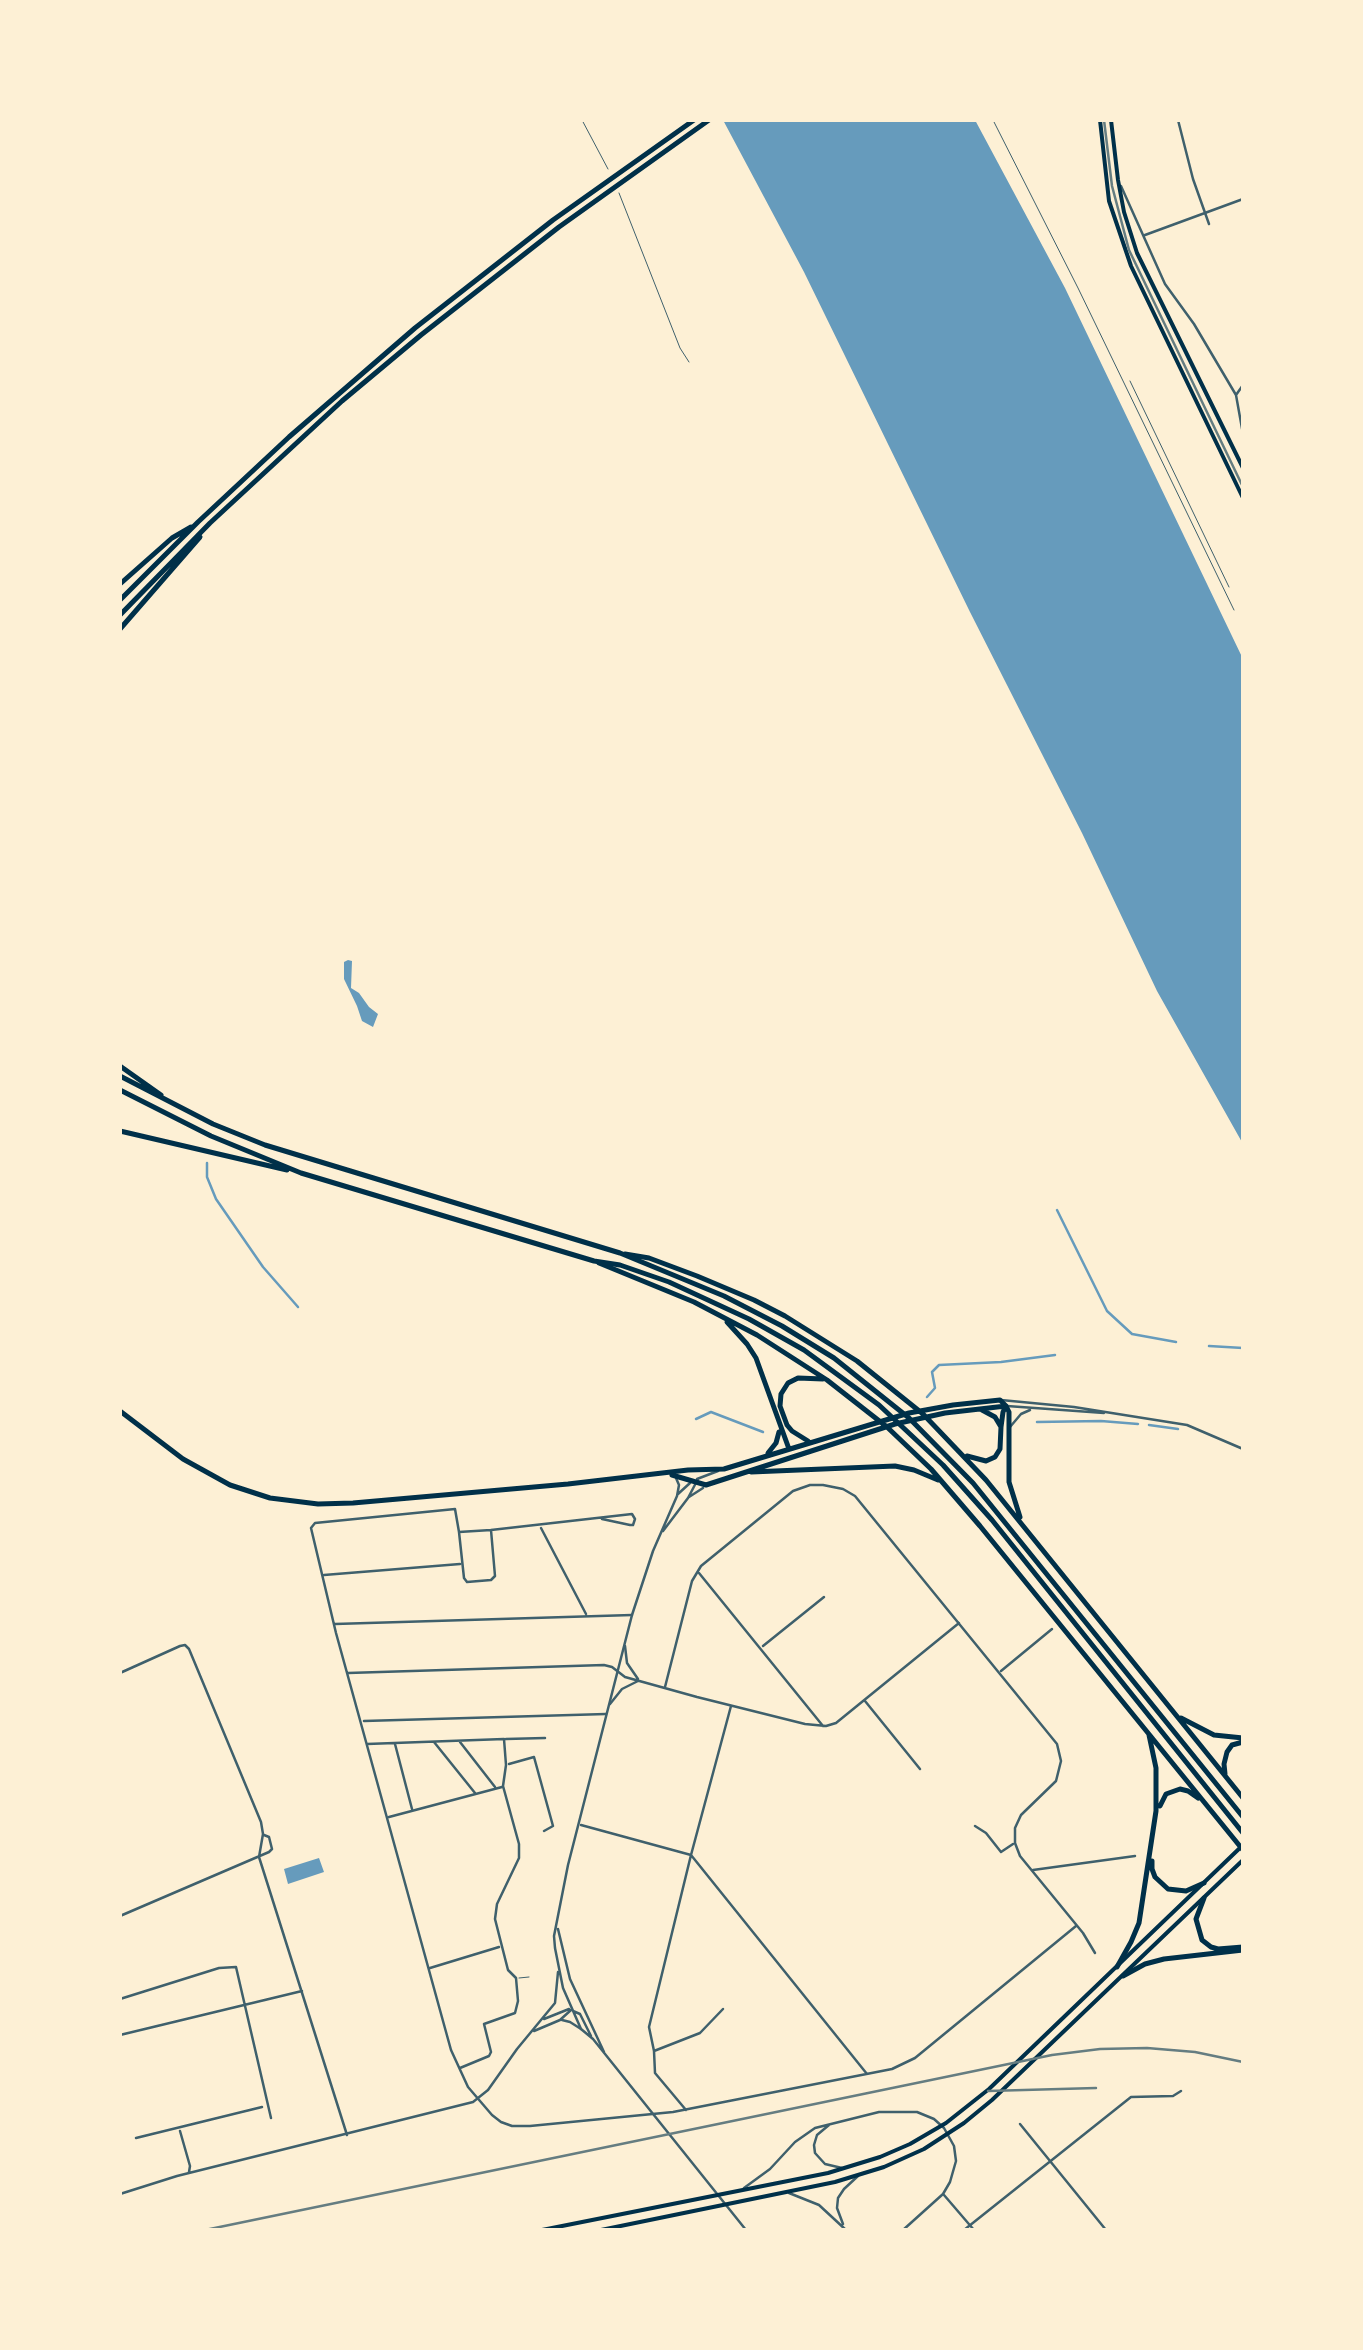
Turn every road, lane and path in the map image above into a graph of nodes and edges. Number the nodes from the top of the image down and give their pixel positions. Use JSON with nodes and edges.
{"nodes":[{"id":1,"x":582,"y":120,"type":"edge"},
{"id":2,"x":694,"y":120,"type":"edge"},
{"id":3,"x":710,"y":120,"type":"edge"},
{"id":4,"x":993,"y":120,"type":"edge"},
{"id":5,"x":1100,"y":120,"type":"edge"},
{"id":6,"x":1111,"y":120,"type":"edge"},
{"id":7,"x":1178,"y":120,"type":"edge"},
{"id":8,"x":608,"y":169,"type":"dead end"},
{"id":9,"x":1118,"y":180,"type":"junction"},
{"id":10,"x":619,"y":193,"type":"dead end"},
{"id":11,"x":1243,"y":199,"type":"edge"},
{"id":12,"x":1112,"y":212,"type":"junction"},
{"id":13,"x":1124,"y":212,"type":"junction"},
{"id":14,"x":1205,"y":213,"type":"junction"},
{"id":15,"x":1134,"y":214,"type":"junction"},
{"id":16,"x":1137,"y":220,"type":"junction"},
{"id":17,"x":1128,"y":224,"type":"junction"},
{"id":18,"x":1209,"y":224,"type":"dead end"},
{"id":19,"x":1144,"y":236,"type":"junction"},
{"id":20,"x":689,"y":362,"type":"dead end"},
{"id":21,"x":1130,"y":381,"type":"dead end"},
{"id":22,"x":1243,"y":385,"type":"edge"},
{"id":23,"x":1236,"y":395,"type":"junction"},
{"id":24,"x":1243,"y":434,"type":"edge"},
{"id":25,"x":1243,"y":468,"type":"edge"},
{"id":26,"x":1240,"y":476,"type":"dead end"},
{"id":27,"x":1234,"y":479,"type":"junction"},
{"id":28,"x":1243,"y":498,"type":"edge"},
{"id":29,"x":198,"y":522,"type":"junction"},
{"id":30,"x":210,"y":522,"type":"junction"},
{"id":31,"x":120,"y":584,"type":"edge"},
{"id":32,"x":1229,"y":587,"type":"dead end"},
{"id":33,"x":120,"y":600,"type":"edge"},
{"id":34,"x":1234,"y":610,"type":"dead end"},
{"id":35,"x":120,"y":614,"type":"edge"},
{"id":36,"x":120,"y":629,"type":"edge"},
{"id":37,"x":120,"y":1066,"type":"edge"},
{"id":38,"x":120,"y":1076,"type":"edge"},
{"id":39,"x":120,"y":1090,"type":"edge"},
{"id":40,"x":167,"y":1100,"type":"junction"},
{"id":41,"x":120,"y":1131,"type":"edge"},
{"id":42,"x":301,"y":1172,"type":"junction"},
{"id":43,"x":620,"y":1253,"type":"junction"},
{"id":44,"x":594,"y":1261,"type":"junction"},
{"id":45,"x":722,"y":1316,"type":"junction"},
{"id":46,"x":827,"y":1380,"type":"junction"},
{"id":47,"x":1008,"y":1404,"type":"junction"},
{"id":48,"x":954,"y":1408,"type":"junction"},
{"id":49,"x":1034,"y":1408,"type":"junction"},
{"id":50,"x":979,"y":1409,"type":"junction"},
{"id":51,"x":120,"y":1411,"type":"edge"},
{"id":52,"x":1116,"y":1413,"type":"junction"},
{"id":53,"x":1005,"y":1428,"type":"junction"},
{"id":54,"x":780,"y":1429,"type":"junction"},
{"id":55,"x":849,"y":1435,"type":"junction"},
{"id":56,"x":810,"y":1442,"type":"junction"},
{"id":57,"x":789,"y":1449,"type":"junction"},
{"id":58,"x":1243,"y":1449,"type":"edge"},
{"id":59,"x":962,"y":1453,"type":"junction"},
{"id":60,"x":800,"y":1454,"type":"junction"},
{"id":61,"x":766,"y":1456,"type":"junction"},
{"id":62,"x":724,"y":1470,"type":"junction"},
{"id":63,"x":677,"y":1471,"type":"junction"},
{"id":64,"x":743,"y":1472,"type":"junction"},
{"id":65,"x":658,"y":1474,"type":"junction"},
{"id":66,"x":670,"y":1476,"type":"junction"},
{"id":67,"x":695,"y":1481,"type":"junction"},
{"id":68,"x":944,"y":1483,"type":"junction"},
{"id":69,"x":706,"y":1485,"type":"junction"},
{"id":70,"x":677,"y":1496,"type":"junction"},
{"id":71,"x":688,"y":1498,"type":"junction"},
{"id":72,"x":602,"y":1518,"type":"junction"},
{"id":73,"x":1023,"y":1524,"type":"junction"},
{"id":74,"x":540,"y":1526,"type":"junction"},
{"id":75,"x":490,"y":1530,"type":"junction"},
{"id":76,"x":459,"y":1532,"type":"junction"},
{"id":77,"x":660,"y":1535,"type":"junction"},
{"id":78,"x":462,"y":1564,"type":"junction"},
{"id":79,"x":698,"y":1572,"type":"junction"},
{"id":80,"x":320,"y":1576,"type":"junction"},
{"id":81,"x":824,"y":1597,"type":"dead end"},
{"id":82,"x":632,"y":1614,"type":"junction"},
{"id":83,"x":587,"y":1616,"type":"junction"},
{"id":84,"x":960,"y":1622,"type":"junction"},
{"id":85,"x":333,"y":1624,"type":"junction"},
{"id":86,"x":1052,"y":1629,"type":"dead end"},
{"id":87,"x":624,"y":1646,"type":"junction"},
{"id":88,"x":761,"y":1648,"type":"junction"},
{"id":89,"x":618,"y":1672,"type":"junction"},
{"id":90,"x":1000,"y":1672,"type":"junction"},
{"id":91,"x":348,"y":1673,"type":"junction"},
{"id":92,"x":120,"y":1674,"type":"edge"},
{"id":93,"x":639,"y":1680,"type":"junction"},
{"id":94,"x":665,"y":1688,"type":"junction"},
{"id":95,"x":864,"y":1700,"type":"junction"},
{"id":96,"x":732,"y":1704,"type":"junction"},
{"id":97,"x":610,"y":1705,"type":"junction"},
{"id":98,"x":607,"y":1714,"type":"junction"},
{"id":99,"x":1176,"y":1716,"type":"junction"},
{"id":100,"x":361,"y":1721,"type":"junction"},
{"id":101,"x":823,"y":1726,"type":"junction"},
{"id":102,"x":1148,"y":1732,"type":"junction"},
{"id":103,"x":545,"y":1738,"type":"dead end"},
{"id":104,"x":504,"y":1739,"type":"junction"},
{"id":105,"x":1243,"y":1740,"type":"edge"},
{"id":106,"x":433,"y":1741,"type":"junction"},
{"id":107,"x":459,"y":1741,"type":"junction"},
{"id":108,"x":394,"y":1742,"type":"junction"},
{"id":109,"x":366,"y":1744,"type":"junction"},
{"id":110,"x":506,"y":1765,"type":"junction"},
{"id":111,"x":920,"y":1768,"type":"dead end"},
{"id":112,"x":1225,"y":1777,"type":"junction"},
{"id":113,"x":504,"y":1786,"type":"junction"},
{"id":114,"x":496,"y":1788,"type":"junction"},
{"id":115,"x":475,"y":1793,"type":"junction"},
{"id":116,"x":1243,"y":1798,"type":"edge"},
{"id":117,"x":1204,"y":1803,"type":"junction"},
{"id":118,"x":413,"y":1810,"type":"junction"},
{"id":119,"x":1243,"y":1817,"type":"edge"},
{"id":120,"x":386,"y":1819,"type":"junction"},
{"id":121,"x":579,"y":1825,"type":"junction"},
{"id":122,"x":975,"y":1826,"type":"dead end"},
{"id":123,"x":544,"y":1831,"type":"dead end"},
{"id":124,"x":1243,"y":1832,"type":"edge"},
{"id":125,"x":262,"y":1835,"type":"junction"},
{"id":126,"x":1014,"y":1843,"type":"junction"},
{"id":127,"x":1243,"y":1848,"type":"edge"},
{"id":128,"x":692,"y":1855,"type":"junction"},
{"id":129,"x":1135,"y":1856,"type":"dead end"},
{"id":130,"x":259,"y":1857,"type":"junction"},
{"id":131,"x":1243,"y":1860,"type":"edge"},
{"id":132,"x":1031,"y":1870,"type":"junction"},
{"id":133,"x":1204,"y":1883,"type":"junction"},
{"id":134,"x":1204,"y":1898,"type":"junction"},
{"id":135,"x":120,"y":1916,"type":"edge"},
{"id":136,"x":1076,"y":1926,"type":"junction"},
{"id":137,"x":557,"y":1928,"type":"junction"},
{"id":138,"x":502,"y":1946,"type":"junction"},
{"id":139,"x":1243,"y":1949,"type":"edge"},
{"id":140,"x":1095,"y":1953,"type":"dead end"},
{"id":141,"x":1116,"y":1967,"type":"junction"},
{"id":142,"x":428,"y":1968,"type":"junction"},
{"id":143,"x":558,"y":1972,"type":"junction"},
{"id":144,"x":1122,"y":1976,"type":"junction"},
{"id":145,"x":530,"y":1977,"type":"dead end"},
{"id":146,"x":516,"y":1978,"type":"junction"},
{"id":147,"x":302,"y":1990,"type":"junction"},
{"id":148,"x":576,"y":1994,"type":"junction"},
{"id":149,"x":120,"y":1999,"type":"edge"},
{"id":150,"x":245,"y":2005,"type":"junction"},
{"id":151,"x":723,"y":2009,"type":"dead end"},
{"id":152,"x":571,"y":2010,"type":"junction"},
{"id":153,"x":543,"y":2020,"type":"junction"},
{"id":154,"x":560,"y":2020,"type":"junction"},
{"id":155,"x":581,"y":2029,"type":"junction"},
{"id":156,"x":533,"y":2032,"type":"junction"},
{"id":157,"x":120,"y":2035,"type":"edge"},
{"id":158,"x":593,"y":2040,"type":"junction"},
{"id":159,"x":654,"y":2051,"type":"junction"},
{"id":160,"x":607,"y":2058,"type":"junction"},
{"id":161,"x":459,"y":2068,"type":"junction"},
{"id":162,"x":867,"y":2074,"type":"junction"},
{"id":163,"x":1180,"y":2091,"type":"dead end"},
{"id":164,"x":478,"y":2098,"type":"junction"},
{"id":165,"x":262,"y":2107,"type":"dead end"},
{"id":166,"x":686,"y":2110,"type":"junction"},
{"id":167,"x":271,"y":2118,"type":"dead end"},
{"id":168,"x":835,"y":2122,"type":"junction"},
{"id":169,"x":1020,"y":2124,"type":"dead end"},
{"id":170,"x":180,"y":2128,"type":"junction"},
{"id":171,"x":348,"y":2137,"type":"junction"},
{"id":172,"x":136,"y":2138,"type":"dead end"},
{"id":173,"x":1050,"y":2161,"type":"junction"},
{"id":174,"x":845,"y":2168,"type":"junction"},
{"id":175,"x":188,"y":2173,"type":"junction"},
{"id":176,"x":858,"y":2176,"type":"junction"},
{"id":177,"x":738,"y":2191,"type":"junction"},
{"id":178,"x":788,"y":2192,"type":"junction"},
{"id":179,"x":120,"y":2194,"type":"edge"},
{"id":180,"x":944,"y":2194,"type":"junction"},
{"id":181,"x":970,"y":2225,"type":"junction"},
{"id":182,"x":745,"y":2229,"type":"edge"},
{"id":183,"x":542,"y":2230,"type":"edge"},
{"id":184,"x":601,"y":2230,"type":"edge"},
{"id":185,"x":846,"y":2230,"type":"edge"},
{"id":186,"x":903,"y":2230,"type":"edge"},
{"id":187,"x":964,"y":2230,"type":"edge"},
{"id":188,"x":974,"y":2230,"type":"edge"},
{"id":189,"x":1106,"y":2230,"type":"edge"}],
"edges":[{"from":1,"to":8,"type":"street"},
{"from":2,"to":29,"type":"main road"},
{"from":3,"to":30,"type":"main road"},
{"from":4,"to":34,"type":"street"},
{"from":5,"to":12,"type":"main road"},
{"from":6,"to":9,"type":"main road"},
{"from":7,"to":14,"type":"street"},
{"from":9,"to":13,"type":"main road"},
{"from":9,"to":15,"type":"street"},
{"from":10,"to":20,"type":"street"},
{"from":11,"to":14,"type":"street"},
{"from":12,"to":13,"type":"main road"},
{"from":12,"to":27,"type":"main road"},
{"from":13,"to":15,"type":"street"},
{"from":13,"to":17,"type":"main road"},
{"from":14,"to":18,"type":"street"},
{"from":14,"to":19,"type":"street"},
{"from":15,"to":16,"type":"street"},
{"from":16,"to":17,"type":"street"},
{"from":16,"to":19,"type":"street"},
{"from":17,"to":25,"type":"main road"},
{"from":19,"to":23,"type":"street"},
{"from":21,"to":32,"type":"street"},
{"from":22,"to":23,"type":"street"},
{"from":23,"to":24,"type":"street"},
{"from":26,"to":27,"type":"street"},
{"from":27,"to":28,"type":"main road"},
{"from":29,"to":31,"type":"main road"},
{"from":29,"to":33,"type":"main road"},
{"from":30,"to":35,"type":"main road"},
{"from":30,"to":36,"type":"main road"},
{"from":37,"to":40,"type":"main road"},
{"from":38,"to":40,"type":"main road"},
{"from":39,"to":42,"type":"main road"},
{"from":40,"to":43,"type":"main road"},
{"from":41,"to":42,"type":"main road"},
{"from":42,"to":44,"type":"main road"},
{"from":43,"to":59,"type":"main road"},
{"from":43,"to":119,"type":"main road"},
{"from":44,"to":45,"type":"main road"},
{"from":44,"to":124,"type":"main road"},
{"from":45,"to":46,"type":"main road"},
{"from":45,"to":54,"type":"main road"},
{"from":46,"to":56,"type":"main road"},
{"from":46,"to":68,"type":"main road"},
{"from":47,"to":48,"type":"main road"},
{"from":47,"to":49,"type":"street"},
{"from":47,"to":50,"type":"main road"},
{"from":47,"to":52,"type":"street"},
{"from":47,"to":53,"type":"main road"},
{"from":48,"to":50,"type":"main road"},
{"from":48,"to":55,"type":"main road"},
{"from":49,"to":52,"type":"street"},
{"from":49,"to":53,"type":"street"},
{"from":50,"to":53,"type":"main road"},
{"from":51,"to":65,"type":"main road"},
{"from":52,"to":58,"type":"street"},
{"from":53,"to":59,"type":"main road"},
{"from":53,"to":73,"type":"main road"},
{"from":54,"to":57,"type":"main road"},
{"from":54,"to":61,"type":"main road"},
{"from":55,"to":56,"type":"main road"},
{"from":55,"to":60,"type":"main road"},
{"from":56,"to":57,"type":"main road"},
{"from":57,"to":60,"type":"main road"},
{"from":57,"to":61,"type":"main road"},
{"from":59,"to":73,"type":"main road"},
{"from":60,"to":64,"type":"main road"},
{"from":61,"to":62,"type":"main road"},
{"from":62,"to":63,"type":"main road"},
{"from":62,"to":67,"type":"street"},
{"from":63,"to":65,"type":"main road"},
{"from":63,"to":67,"type":"street"},
{"from":64,"to":68,"type":"main road"},
{"from":64,"to":69,"type":"main road"},
{"from":65,"to":66,"type":"main road"},
{"from":66,"to":67,"type":"main road"},
{"from":66,"to":70,"type":"street"},
{"from":67,"to":69,"type":"main road"},
{"from":67,"to":70,"type":"street"},
{"from":67,"to":71,"type":"street"},
{"from":68,"to":102,"type":"main road"},
{"from":69,"to":71,"type":"street"},
{"from":70,"to":77,"type":"street"},
{"from":71,"to":77,"type":"street"},
{"from":72,"to":72,"type":"street"},
{"from":72,"to":74,"type":"street"},
{"from":73,"to":99,"type":"main road"},
{"from":74,"to":75,"type":"street"},
{"from":74,"to":83,"type":"street"},
{"from":75,"to":76,"type":"street"},
{"from":75,"to":78,"type":"street"},
{"from":76,"to":78,"type":"street"},
{"from":76,"to":80,"type":"street"},
{"from":77,"to":82,"type":"street"},
{"from":78,"to":80,"type":"street"},
{"from":79,"to":84,"type":"street"},
{"from":79,"to":88,"type":"street"},
{"from":79,"to":94,"type":"street"},
{"from":80,"to":85,"type":"street"},
{"from":81,"to":88,"type":"street"},
{"from":82,"to":83,"type":"street"},
{"from":82,"to":87,"type":"street"},
{"from":83,"to":85,"type":"street"},
{"from":84,"to":90,"type":"street"},
{"from":84,"to":95,"type":"street"},
{"from":85,"to":91,"type":"street"},
{"from":86,"to":90,"type":"street"},
{"from":87,"to":89,"type":"street"},
{"from":87,"to":93,"type":"street"},
{"from":88,"to":101,"type":"street"},
{"from":89,"to":91,"type":"street"},
{"from":89,"to":93,"type":"street"},
{"from":89,"to":97,"type":"street"},
{"from":90,"to":126,"type":"street"},
{"from":91,"to":100,"type":"street"},
{"from":92,"to":125,"type":"street"},
{"from":93,"to":94,"type":"street"},
{"from":93,"to":97,"type":"street"},
{"from":94,"to":96,"type":"street"},
{"from":95,"to":101,"type":"street"},
{"from":95,"to":111,"type":"street"},
{"from":96,"to":101,"type":"street"},
{"from":96,"to":128,"type":"street"},
{"from":97,"to":98,"type":"street"},
{"from":98,"to":100,"type":"street"},
{"from":98,"to":121,"type":"street"},
{"from":99,"to":105,"type":"main road"},
{"from":99,"to":112,"type":"main road"},
{"from":100,"to":109,"type":"street"},
{"from":102,"to":117,"type":"main road"},
{"from":102,"to":141,"type":"main road"},
{"from":103,"to":104,"type":"street"},
{"from":104,"to":107,"type":"street"},
{"from":104,"to":110,"type":"street"},
{"from":105,"to":112,"type":"main road"},
{"from":106,"to":107,"type":"street"},
{"from":106,"to":108,"type":"street"},
{"from":106,"to":115,"type":"street"},
{"from":107,"to":114,"type":"street"},
{"from":108,"to":109,"type":"street"},
{"from":108,"to":118,"type":"street"},
{"from":109,"to":120,"type":"street"},
{"from":110,"to":113,"type":"street"},
{"from":110,"to":123,"type":"street"},
{"from":112,"to":116,"type":"main road"},
{"from":113,"to":114,"type":"street"},
{"from":113,"to":138,"type":"street"},
{"from":114,"to":115,"type":"street"},
{"from":115,"to":118,"type":"street"},
{"from":117,"to":127,"type":"main road"},
{"from":117,"to":133,"type":"main road"},
{"from":118,"to":120,"type":"street"},
{"from":120,"to":142,"type":"street"},
{"from":121,"to":128,"type":"street"},
{"from":121,"to":137,"type":"street"},
{"from":122,"to":126,"type":"street"},
{"from":125,"to":130,"type":"street"},
{"from":125,"to":130,"type":"street"},
{"from":126,"to":132,"type":"street"},
{"from":127,"to":133,"type":"main road"},
{"from":128,"to":159,"type":"street"},
{"from":128,"to":162,"type":"street"},
{"from":129,"to":132,"type":"street"},
{"from":130,"to":135,"type":"street"},
{"from":130,"to":147,"type":"street"},
{"from":131,"to":134,"type":"main road"},
{"from":132,"to":136,"type":"street"},
{"from":133,"to":141,"type":"main road"},
{"from":134,"to":139,"type":"main road"},
{"from":134,"to":144,"type":"main road"},
{"from":136,"to":140,"type":"street"},
{"from":136,"to":162,"type":"street"},
{"from":137,"to":143,"type":"street"},
{"from":137,"to":148,"type":"street"},
{"from":138,"to":142,"type":"street"},
{"from":138,"to":146,"type":"street"},
{"from":139,"to":144,"type":"main road"},
{"from":141,"to":174,"type":"main road"},
{"from":142,"to":161,"type":"street"},
{"from":143,"to":152,"type":"street"},
{"from":143,"to":153,"type":"street"},
{"from":144,"to":176,"type":"main road"},
{"from":145,"to":146,"type":"street"},
{"from":146,"to":161,"type":"street"},
{"from":147,"to":150,"type":"street"},
{"from":147,"to":171,"type":"street"},
{"from":148,"to":152,"type":"street"},
{"from":148,"to":160,"type":"street"},
{"from":149,"to":150,"type":"street"},
{"from":150,"to":157,"type":"street"},
{"from":150,"to":167,"type":"street"},
{"from":151,"to":159,"type":"street"},
{"from":152,"to":153,"type":"street"},
{"from":152,"to":154,"type":"street"},
{"from":152,"to":155,"type":"street"},
{"from":152,"to":158,"type":"street"},
{"from":153,"to":156,"type":"street"},
{"from":154,"to":155,"type":"street"},
{"from":154,"to":156,"type":"street"},
{"from":155,"to":158,"type":"street"},
{"from":156,"to":164,"type":"street"},
{"from":158,"to":160,"type":"street"},
{"from":159,"to":166,"type":"street"},
{"from":160,"to":182,"type":"street"},
{"from":161,"to":164,"type":"street"},
{"from":162,"to":166,"type":"street"},
{"from":163,"to":173,"type":"street"},
{"from":164,"to":166,"type":"street"},
{"from":164,"to":171,"type":"street"},
{"from":165,"to":170,"type":"street"},
{"from":168,"to":174,"type":"street"},
{"from":168,"to":177,"type":"street"},
{"from":168,"to":180,"type":"street"},
{"from":169,"to":173,"type":"street"},
{"from":170,"to":172,"type":"street"},
{"from":170,"to":175,"type":"street"},
{"from":171,"to":175,"type":"street"},
{"from":173,"to":181,"type":"street"},
{"from":173,"to":189,"type":"street"},
{"from":174,"to":177,"type":"main road"},
{"from":175,"to":179,"type":"street"},
{"from":176,"to":178,"type":"main road"},
{"from":176,"to":185,"type":"street"},
{"from":177,"to":183,"type":"main road"},
{"from":178,"to":184,"type":"main road"},
{"from":178,"to":185,"type":"street"},
{"from":180,"to":181,"type":"street"},
{"from":180,"to":186,"type":"street"},
{"from":181,"to":187,"type":"street"},
{"from":181,"to":188,"type":"street"}]}
